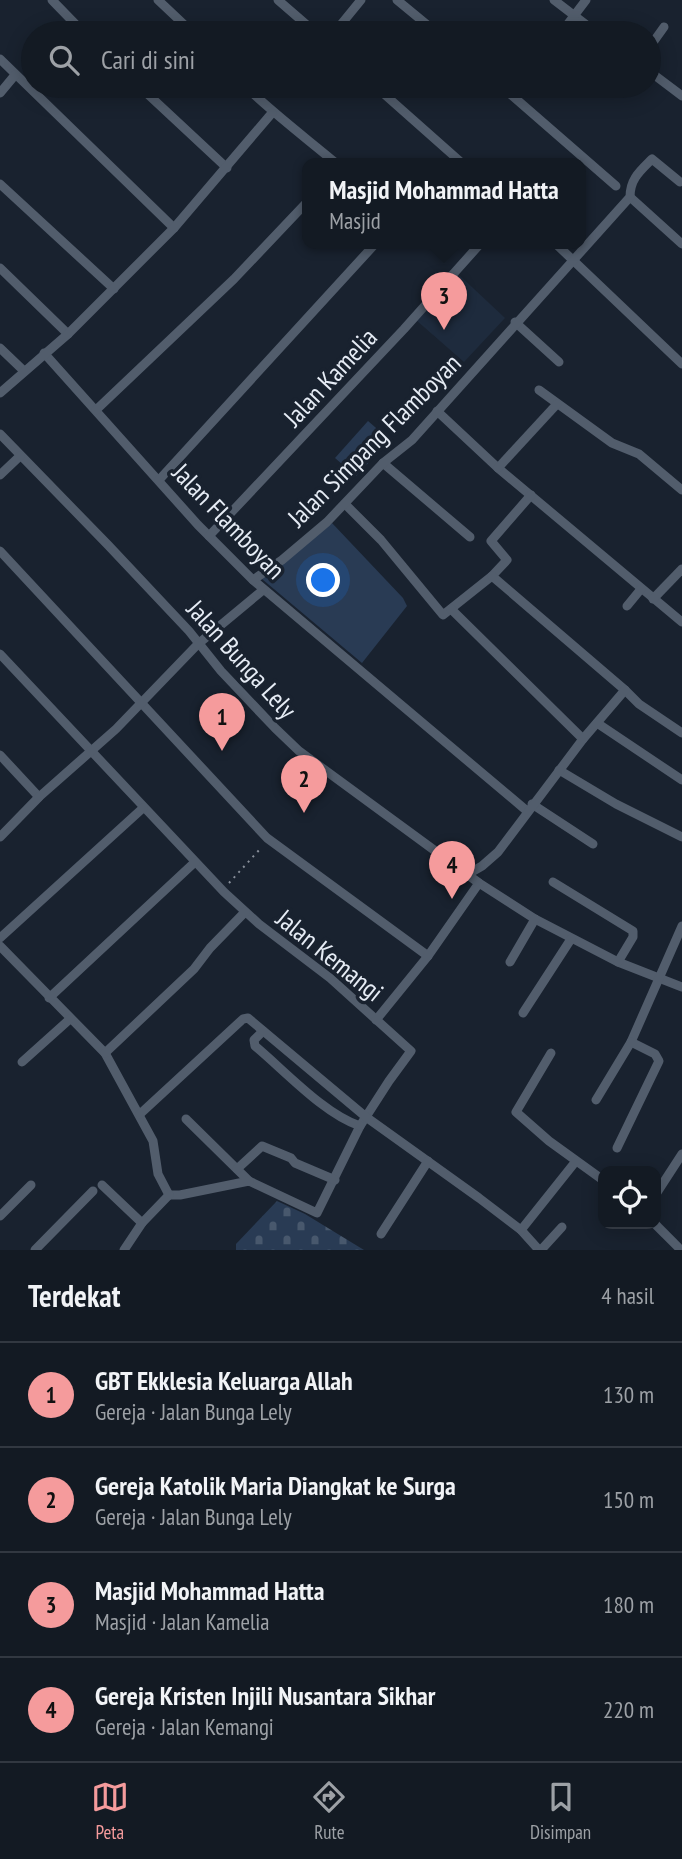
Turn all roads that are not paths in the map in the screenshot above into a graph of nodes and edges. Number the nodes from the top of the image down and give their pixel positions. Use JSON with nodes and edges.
{"nodes":[{"id":1,"x":52,"y":0,"type":"edge"},
{"id":2,"x":158,"y":0,"type":"edge"},
{"id":3,"x":278,"y":0,"type":"edge"},
{"id":4,"x":361,"y":0,"type":"edge"},
{"id":5,"x":397,"y":0,"type":"edge"},
{"id":6,"x":554,"y":0,"type":"edge"},
{"id":7,"x":586,"y":0,"type":"edge"},
{"id":8,"x":574,"y":16,"type":"junction"},
{"id":9,"x":72,"y":21,"type":"edge"},
{"id":10,"x":180,"y":21,"type":"edge"},
{"id":11,"x":302,"y":21,"type":"edge"},
{"id":12,"x":344,"y":21,"type":"edge"},
{"id":13,"x":423,"y":21,"type":"edge"},
{"id":14,"x":570,"y":21,"type":"edge"},
{"id":15,"x":581,"y":21,"type":"edge"},
{"id":16,"x":664,"y":27,"type":"dead end"},
{"id":17,"x":661,"y":31,"type":"edge"},
{"id":18,"x":0,"y":59,"type":"edge"},
{"id":19,"x":15,"y":75,"type":"junction"},
{"id":20,"x":661,"y":80,"type":"edge"},
{"id":21,"x":21,"y":81,"type":"edge"},
{"id":22,"x":0,"y":93,"type":"edge"},
{"id":23,"x":682,"y":96,"type":"edge"},
{"id":24,"x":39,"y":98,"type":"edge"},
{"id":25,"x":152,"y":98,"type":"edge"},
{"id":26,"x":257,"y":98,"type":"edge"},
{"id":27,"x":389,"y":98,"type":"edge"},
{"id":28,"x":515,"y":98,"type":"edge"},
{"id":29,"x":272,"y":113,"type":"junction"},
{"id":30,"x":330,"y":158,"type":"edge"},
{"id":31,"x":456,"y":158,"type":"edge"},
{"id":32,"x":584,"y":158,"type":"edge"},
{"id":33,"x":586,"y":160,"type":"edge"},
{"id":34,"x":227,"y":167,"type":"junction"},
{"id":35,"x":680,"y":182,"type":"dead end"},
{"id":36,"x":0,"y":184,"type":"edge"},
{"id":37,"x":616,"y":186,"type":"dead end"},
{"id":38,"x":630,"y":197,"type":"junction"},
{"id":39,"x":302,"y":206,"type":"edge"},
{"id":40,"x":174,"y":228,"type":"junction"},
{"id":41,"x":682,"y":244,"type":"edge"},
{"id":42,"x":586,"y":246,"type":"edge"},
{"id":43,"x":370,"y":249,"type":"edge"},
{"id":44,"x":476,"y":249,"type":"edge"},
{"id":45,"x":562,"y":249,"type":"edge"},
{"id":46,"x":584,"y":249,"type":"edge"},
{"id":47,"x":574,"y":260,"type":"junction"},
{"id":48,"x":0,"y":268,"type":"edge"},
{"id":49,"x":114,"y":289,"type":"junction"},
{"id":50,"x":516,"y":322,"type":"junction"},
{"id":51,"x":68,"y":334,"type":"junction"},
{"id":52,"x":0,"y":348,"type":"edge"},
{"id":53,"x":44,"y":353,"type":"junction"},
{"id":54,"x":559,"y":362,"type":"dead end"},
{"id":55,"x":682,"y":364,"type":"edge"},
{"id":56,"x":24,"y":371,"type":"junction"},
{"id":57,"x":539,"y":390,"type":"dead end"},
{"id":58,"x":0,"y":393,"type":"edge"},
{"id":59,"x":557,"y":404,"type":"junction"},
{"id":60,"x":96,"y":410,"type":"junction"},
{"id":61,"x":437,"y":411,"type":"junction"},
{"id":62,"x":0,"y":435,"type":"edge"},
{"id":63,"x":20,"y":456,"type":"junction"},
{"id":64,"x":383,"y":463,"type":"junction"},
{"id":65,"x":498,"y":468,"type":"junction"},
{"id":66,"x":0,"y":475,"type":"edge"},
{"id":67,"x":159,"y":480,"type":"junction"},
{"id":68,"x":682,"y":490,"type":"edge"},
{"id":69,"x":531,"y":495,"type":"junction"},
{"id":70,"x":345,"y":504,"type":"junction"},
{"id":71,"x":209,"y":536,"type":"junction"},
{"id":72,"x":470,"y":537,"type":"dead end"},
{"id":73,"x":0,"y":551,"type":"edge"},
{"id":74,"x":682,"y":569,"type":"edge"},
{"id":75,"x":492,"y":576,"type":"junction"},
{"id":76,"x":253,"y":580,"type":"junction"},
{"id":77,"x":641,"y":589,"type":"junction"},
{"id":78,"x":263,"y":590,"type":"junction"},
{"id":79,"x":653,"y":599,"type":"junction"},
{"id":80,"x":627,"y":606,"type":"dead end"},
{"id":81,"x":451,"y":609,"type":"junction"},
{"id":82,"x":682,"y":622,"type":"edge"},
{"id":83,"x":198,"y":644,"type":"junction"},
{"id":84,"x":0,"y":654,"type":"edge"},
{"id":85,"x":625,"y":690,"type":"junction"},
{"id":86,"x":142,"y":704,"type":"junction"},
{"id":87,"x":597,"y":723,"type":"junction"},
{"id":88,"x":682,"y":733,"type":"edge"},
{"id":89,"x":583,"y":739,"type":"junction"},
{"id":90,"x":90,"y":751,"type":"junction"},
{"id":91,"x":0,"y":755,"type":"edge"},
{"id":92,"x":559,"y":770,"type":"junction"},
{"id":93,"x":682,"y":780,"type":"edge"},
{"id":94,"x":39,"y":797,"type":"junction"},
{"id":95,"x":143,"y":808,"type":"junction"},
{"id":96,"x":529,"y":808,"type":"junction"},
{"id":97,"x":0,"y":836,"type":"edge"},
{"id":98,"x":682,"y":836,"type":"edge"},
{"id":99,"x":593,"y":844,"type":"dead end"},
{"id":100,"x":195,"y":862,"type":"junction"},
{"id":101,"x":468,"y":874,"type":"junction"},
{"id":102,"x":553,"y":882,"type":"dead end"},
{"id":103,"x":479,"y":883,"type":"junction"},
{"id":104,"x":245,"y":912,"type":"junction"},
{"id":105,"x":535,"y":919,"type":"junction"},
{"id":106,"x":682,"y":926,"type":"edge"},
{"id":107,"x":0,"y":938,"type":"edge"},
{"id":108,"x":571,"y":939,"type":"junction"},
{"id":109,"x":0,"y":946,"type":"edge"},
{"id":110,"x":428,"y":956,"type":"junction"},
{"id":111,"x":510,"y":962,"type":"dead end"},
{"id":112,"x":618,"y":962,"type":"junction"},
{"id":113,"x":660,"y":978,"type":"junction"},
{"id":114,"x":682,"y":987,"type":"edge"},
{"id":115,"x":49,"y":998,"type":"junction"},
{"id":116,"x":523,"y":1013,"type":"dead end"},
{"id":117,"x":70,"y":1019,"type":"junction"},
{"id":118,"x":376,"y":1020,"type":"junction"},
{"id":119,"x":263,"y":1031,"type":"junction"},
{"id":120,"x":631,"y":1042,"type":"junction"},
{"id":121,"x":105,"y":1053,"type":"junction"},
{"id":122,"x":551,"y":1053,"type":"dead end"},
{"id":123,"x":22,"y":1062,"type":"dead end"},
{"id":124,"x":596,"y":1100,"type":"dead end"},
{"id":125,"x":140,"y":1114,"type":"junction"},
{"id":126,"x":366,"y":1117,"type":"junction"},
{"id":127,"x":186,"y":1119,"type":"dead end"},
{"id":128,"x":360,"y":1126,"type":"junction"},
{"id":129,"x":617,"y":1148,"type":"dead end"},
{"id":130,"x":681,"y":1160,"type":"edge"},
{"id":131,"x":428,"y":1161,"type":"junction"},
{"id":132,"x":576,"y":1161,"type":"junction"},
{"id":133,"x":237,"y":1169,"type":"junction"},
{"id":134,"x":598,"y":1176,"type":"edge"},
{"id":135,"x":335,"y":1180,"type":"junction"},
{"id":136,"x":249,"y":1181,"type":"junction"},
{"id":137,"x":31,"y":1185,"type":"dead end"},
{"id":138,"x":102,"y":1185,"type":"dead end"},
{"id":139,"x":661,"y":1187,"type":"edge"},
{"id":140,"x":93,"y":1191,"type":"dead end"},
{"id":141,"x":169,"y":1195,"type":"junction"},
{"id":142,"x":0,"y":1216,"type":"edge"},
{"id":143,"x":142,"y":1223,"type":"junction"},
{"id":144,"x":562,"y":1227,"type":"dead end"},
{"id":145,"x":660,"y":1229,"type":"edge"},
{"id":146,"x":521,"y":1230,"type":"junction"},
{"id":147,"x":381,"y":1234,"type":"dead end"},
{"id":148,"x":35,"y":1250,"type":"edge"},
{"id":149,"x":124,"y":1250,"type":"edge"},
{"id":150,"x":540,"y":1250,"type":"edge"},
{"id":151,"x":681,"y":1250,"type":"edge"}],
"edges":[{"from":1,"to":9,"type":"street"},
{"from":2,"to":10,"type":"street"},
{"from":3,"to":11,"type":"street"},
{"from":4,"to":12,"type":"street"},
{"from":5,"to":13,"type":"street"},
{"from":6,"to":8,"type":"street"},
{"from":7,"to":8,"type":"street"},
{"from":8,"to":14,"type":"street"},
{"from":8,"to":15,"type":"street"},
{"from":16,"to":17,"type":"street"},
{"from":18,"to":19,"type":"street"},
{"from":19,"to":21,"type":"street"},
{"from":19,"to":22,"type":"street"},
{"from":20,"to":23,"type":"street"},
{"from":24,"to":40,"type":"street"},
{"from":25,"to":34,"type":"street"},
{"from":26,"to":29,"type":"street"},
{"from":27,"to":31,"type":"street"},
{"from":28,"to":32,"type":"street"},
{"from":29,"to":30,"type":"street"},
{"from":29,"to":34,"type":"street"},
{"from":33,"to":37,"type":"street"},
{"from":34,"to":40,"type":"street"},
{"from":35,"to":38,"type":"street","name":"Jalan Simpang Flamboyan"},
{"from":36,"to":49,"type":"street"},
{"from":38,"to":41,"type":"street"},
{"from":38,"to":42,"type":"street","name":"Jalan Simpang Flamboyan"},
{"from":39,"to":60,"type":"street"},
{"from":40,"to":49,"type":"street"},
{"from":43,"to":67,"type":"street"},
{"from":44,"to":71,"type":"street","name":"Jalan Kamelia"},
{"from":45,"to":47,"type":"street"},
{"from":46,"to":47,"type":"street","name":"Jalan Simpang Flamboyan"},
{"from":47,"to":50,"type":"street","name":"Jalan Simpang Flamboyan"},
{"from":47,"to":55,"type":"street"},
{"from":48,"to":51,"type":"street"},
{"from":49,"to":51,"type":"street"},
{"from":50,"to":54,"type":"street"},
{"from":50,"to":61,"type":"street","name":"Jalan Simpang Flamboyan"},
{"from":51,"to":53,"type":"street"},
{"from":52,"to":56,"type":"street"},
{"from":53,"to":56,"type":"street"},
{"from":53,"to":60,"type":"street","name":"Jalan Flamboyan"},
{"from":56,"to":58,"type":"street"},
{"from":57,"to":59,"type":"street"},
{"from":59,"to":65,"type":"street"},
{"from":59,"to":68,"type":"street"},
{"from":60,"to":67,"type":"street","name":"Jalan Flamboyan"},
{"from":61,"to":64,"type":"street","name":"Jalan Simpang Flamboyan"},
{"from":61,"to":65,"type":"street"},
{"from":62,"to":63,"type":"street","name":"Jalan Bunga Lely"},
{"from":63,"to":66,"type":"street"},
{"from":63,"to":83,"type":"street","name":"Jalan Bunga Lely"},
{"from":64,"to":70,"type":"street","name":"Jalan Simpang Flamboyan"},
{"from":64,"to":72,"type":"street"},
{"from":65,"to":69,"type":"street"},
{"from":67,"to":71,"type":"street","name":"Jalan Flamboyan"},
{"from":69,"to":75,"type":"street"},
{"from":69,"to":77,"type":"street"},
{"from":70,"to":76,"type":"street","name":"Jalan Simpang Flamboyan"},
{"from":70,"to":81,"type":"street"},
{"from":71,"to":76,"type":"street","name":"Jalan Flamboyan"},
{"from":73,"to":86,"type":"street"},
{"from":74,"to":79,"type":"street"},
{"from":75,"to":81,"type":"street"},
{"from":75,"to":85,"type":"street"},
{"from":76,"to":78,"type":"street","name":"Jalan Flamboyan"},
{"from":77,"to":79,"type":"street"},
{"from":77,"to":80,"type":"street"},
{"from":78,"to":83,"type":"street"},
{"from":78,"to":96,"type":"street","name":"Jalan Flamboyan"},
{"from":79,"to":82,"type":"street"},
{"from":81,"to":89,"type":"street"},
{"from":83,"to":86,"type":"street"},
{"from":83,"to":101,"type":"street","name":"Jalan Bunga Lely"},
{"from":84,"to":90,"type":"street","name":"Jalan Kemangi"},
{"from":85,"to":87,"type":"street"},
{"from":85,"to":88,"type":"street"},
{"from":86,"to":90,"type":"street"},
{"from":86,"to":110,"type":"street"},
{"from":87,"to":89,"type":"street"},
{"from":87,"to":93,"type":"street"},
{"from":89,"to":92,"type":"street"},
{"from":90,"to":94,"type":"street"},
{"from":90,"to":95,"type":"street","name":"Jalan Kemangi"},
{"from":91,"to":94,"type":"street"},
{"from":92,"to":96,"type":"street"},
{"from":92,"to":98,"type":"street"},
{"from":94,"to":97,"type":"street"},
{"from":95,"to":100,"type":"street","name":"Jalan Kemangi"},
{"from":95,"to":107,"type":"street"},
{"from":96,"to":99,"type":"street","name":"Jalan Flamboyan"},
{"from":96,"to":101,"type":"street"},
{"from":100,"to":104,"type":"street","name":"Jalan Kemangi"},
{"from":100,"to":115,"type":"street"},
{"from":101,"to":103,"type":"street","name":"Jalan Bunga Lely"},
{"from":102,"to":112,"type":"street"},
{"from":103,"to":105,"type":"street","name":"Jalan Bunga Lely"},
{"from":103,"to":110,"type":"street","name":"Jalan Kemangi"},
{"from":104,"to":118,"type":"street","name":"Jalan Kemangi"},
{"from":104,"to":121,"type":"street"},
{"from":105,"to":108,"type":"street","name":"Jalan Bunga Lely"},
{"from":105,"to":111,"type":"street"},
{"from":106,"to":113,"type":"street"},
{"from":108,"to":112,"type":"street","name":"Jalan Bunga Lely"},
{"from":108,"to":116,"type":"street"},
{"from":109,"to":115,"type":"street"},
{"from":110,"to":118,"type":"street","name":"Jalan Kemangi"},
{"from":112,"to":113,"type":"street","name":"Jalan Bunga Lely"},
{"from":113,"to":114,"type":"street","name":"Jalan Bunga Lely"},
{"from":113,"to":120,"type":"street"},
{"from":115,"to":117,"type":"street"},
{"from":117,"to":121,"type":"street"},
{"from":117,"to":123,"type":"street"},
{"from":118,"to":126,"type":"street"},
{"from":119,"to":125,"type":"street"},
{"from":119,"to":126,"type":"street"},
{"from":119,"to":128,"type":"street"},
{"from":120,"to":124,"type":"street"},
{"from":120,"to":129,"type":"street"},
{"from":121,"to":125,"type":"street"},
{"from":122,"to":132,"type":"street"},
{"from":125,"to":141,"type":"street"},
{"from":126,"to":128,"type":"street"},
{"from":126,"to":131,"type":"street"},
{"from":127,"to":133,"type":"street"},
{"from":128,"to":135,"type":"street"},
{"from":130,"to":139,"type":"street"},
{"from":131,"to":146,"type":"street"},
{"from":131,"to":147,"type":"street"},
{"from":132,"to":134,"type":"street"},
{"from":132,"to":146,"type":"street"},
{"from":133,"to":135,"type":"street"},
{"from":133,"to":136,"type":"street"},
{"from":135,"to":136,"type":"street"},
{"from":136,"to":141,"type":"street"},
{"from":137,"to":142,"type":"street"},
{"from":138,"to":143,"type":"street"},
{"from":140,"to":148,"type":"street"},
{"from":141,"to":143,"type":"street"},
{"from":143,"to":149,"type":"street"},
{"from":144,"to":150,"type":"street"},
{"from":145,"to":151,"type":"street"},
{"from":146,"to":150,"type":"street"}]}
